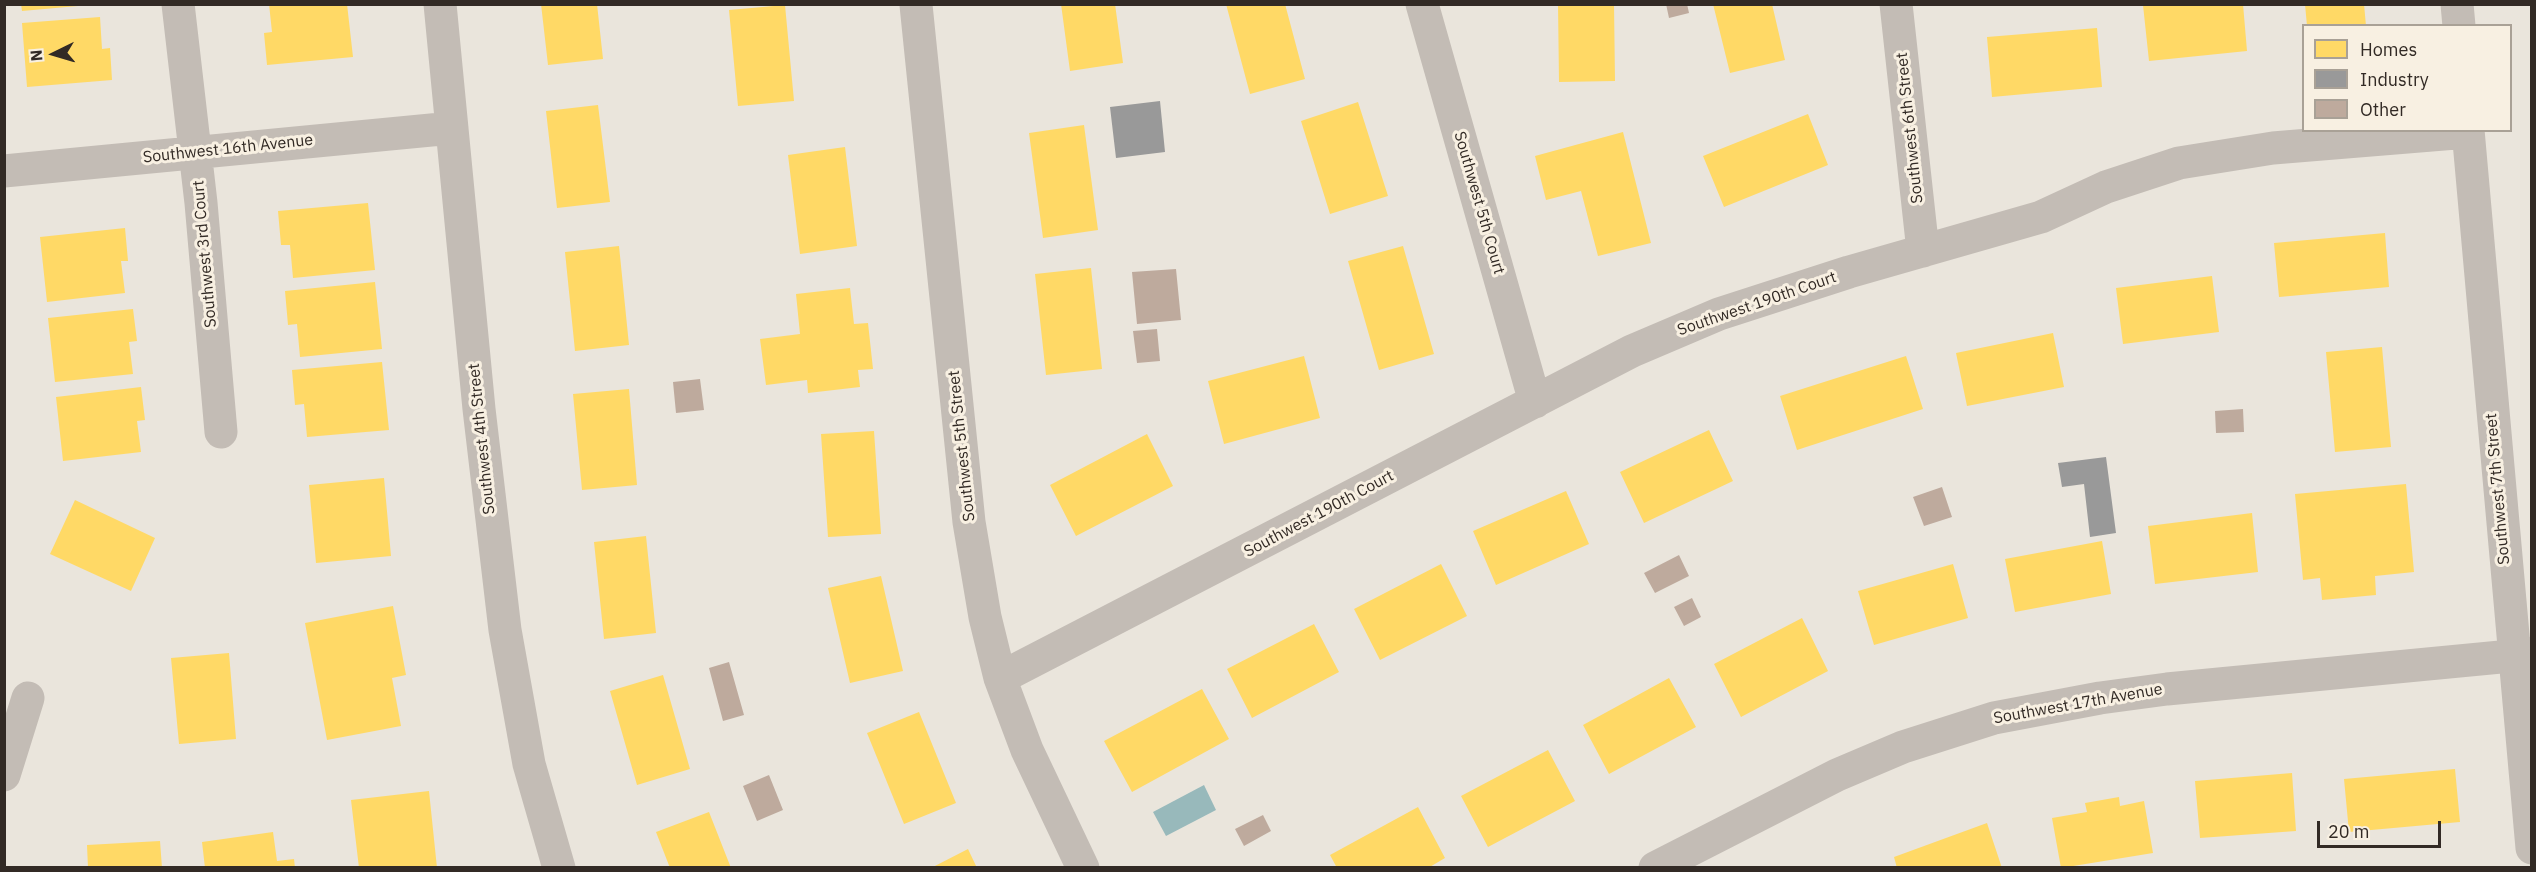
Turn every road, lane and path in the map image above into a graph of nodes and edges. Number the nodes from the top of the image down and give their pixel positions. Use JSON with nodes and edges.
{"nodes":[{"id":1,"x":178,"y":4,"type":"edge"},
{"id":2,"x":440,"y":4,"type":"edge"},
{"id":3,"x":1422,"y":4,"type":"edge"},
{"id":4,"x":1896,"y":4,"type":"edge"},
{"id":5,"x":2457,"y":4,"type":"edge"},
{"id":6,"x":916,"y":5,"type":"edge"},
{"id":7,"x":2458,"y":24,"type":"edge"},
{"id":8,"x":452,"y":128,"type":"junction"},
{"id":9,"x":2457,"y":132,"type":"edge"},
{"id":10,"x":2468,"y":132,"type":"edge"},
{"id":11,"x":195,"y":152,"type":"junction"},
{"id":12,"x":4,"y":171,"type":"edge"},
{"id":13,"x":1923,"y":251,"type":"junction"},
{"id":14,"x":1535,"y":402,"type":"junction"},
{"id":15,"x":221,"y":432,"type":"dead end"},
{"id":16,"x":2522,"y":654,"type":"edge"},
{"id":17,"x":1000,"y":678,"type":"junction"},
{"id":18,"x":28,"y":699,"type":"dead end"},
{"id":19,"x":4,"y":775,"type":"edge"},
{"id":20,"x":2532,"y":848,"type":"edge"},
{"id":21,"x":559,"y":867,"type":"edge"},
{"id":22,"x":1083,"y":867,"type":"edge"},
{"id":23,"x":1654,"y":867,"type":"edge"}],
"edges":[{"from":1,"to":11,"type":"street","name":"Southwest 3rd Court"},
{"from":2,"to":8,"type":"street","name":"Southwest 4th Street"},
{"from":3,"to":14,"type":"street","name":"Southwest 5th Court"},
{"from":4,"to":13,"type":"street","name":"Southwest 6th Street"},
{"from":5,"to":7,"type":"street"},
{"from":6,"to":17,"type":"street","name":"Southwest 5th Street"},
{"from":8,"to":11,"type":"street","name":"Southwest 16th Avenue"},
{"from":8,"to":21,"type":"street","name":"Southwest 4th Street"},
{"from":9,"to":13,"type":"street","name":"Southwest 190th Court"},
{"from":10,"to":16,"type":"street","name":"Southwest 7th Street"},
{"from":11,"to":12,"type":"street","name":"Southwest 16th Avenue"},
{"from":11,"to":15,"type":"street","name":"Southwest 3rd Court"},
{"from":13,"to":14,"type":"street","name":"Southwest 190th Court"},
{"from":14,"to":17,"type":"street","name":"Southwest 190th Court"},
{"from":16,"to":20,"type":"street","name":"Southwest 7th Street"},
{"from":16,"to":23,"type":"street","name":"Southwest 17th Avenue"},
{"from":17,"to":22,"type":"street","name":"Southwest 5th Street"},
{"from":18,"to":19,"type":"street"}]}
